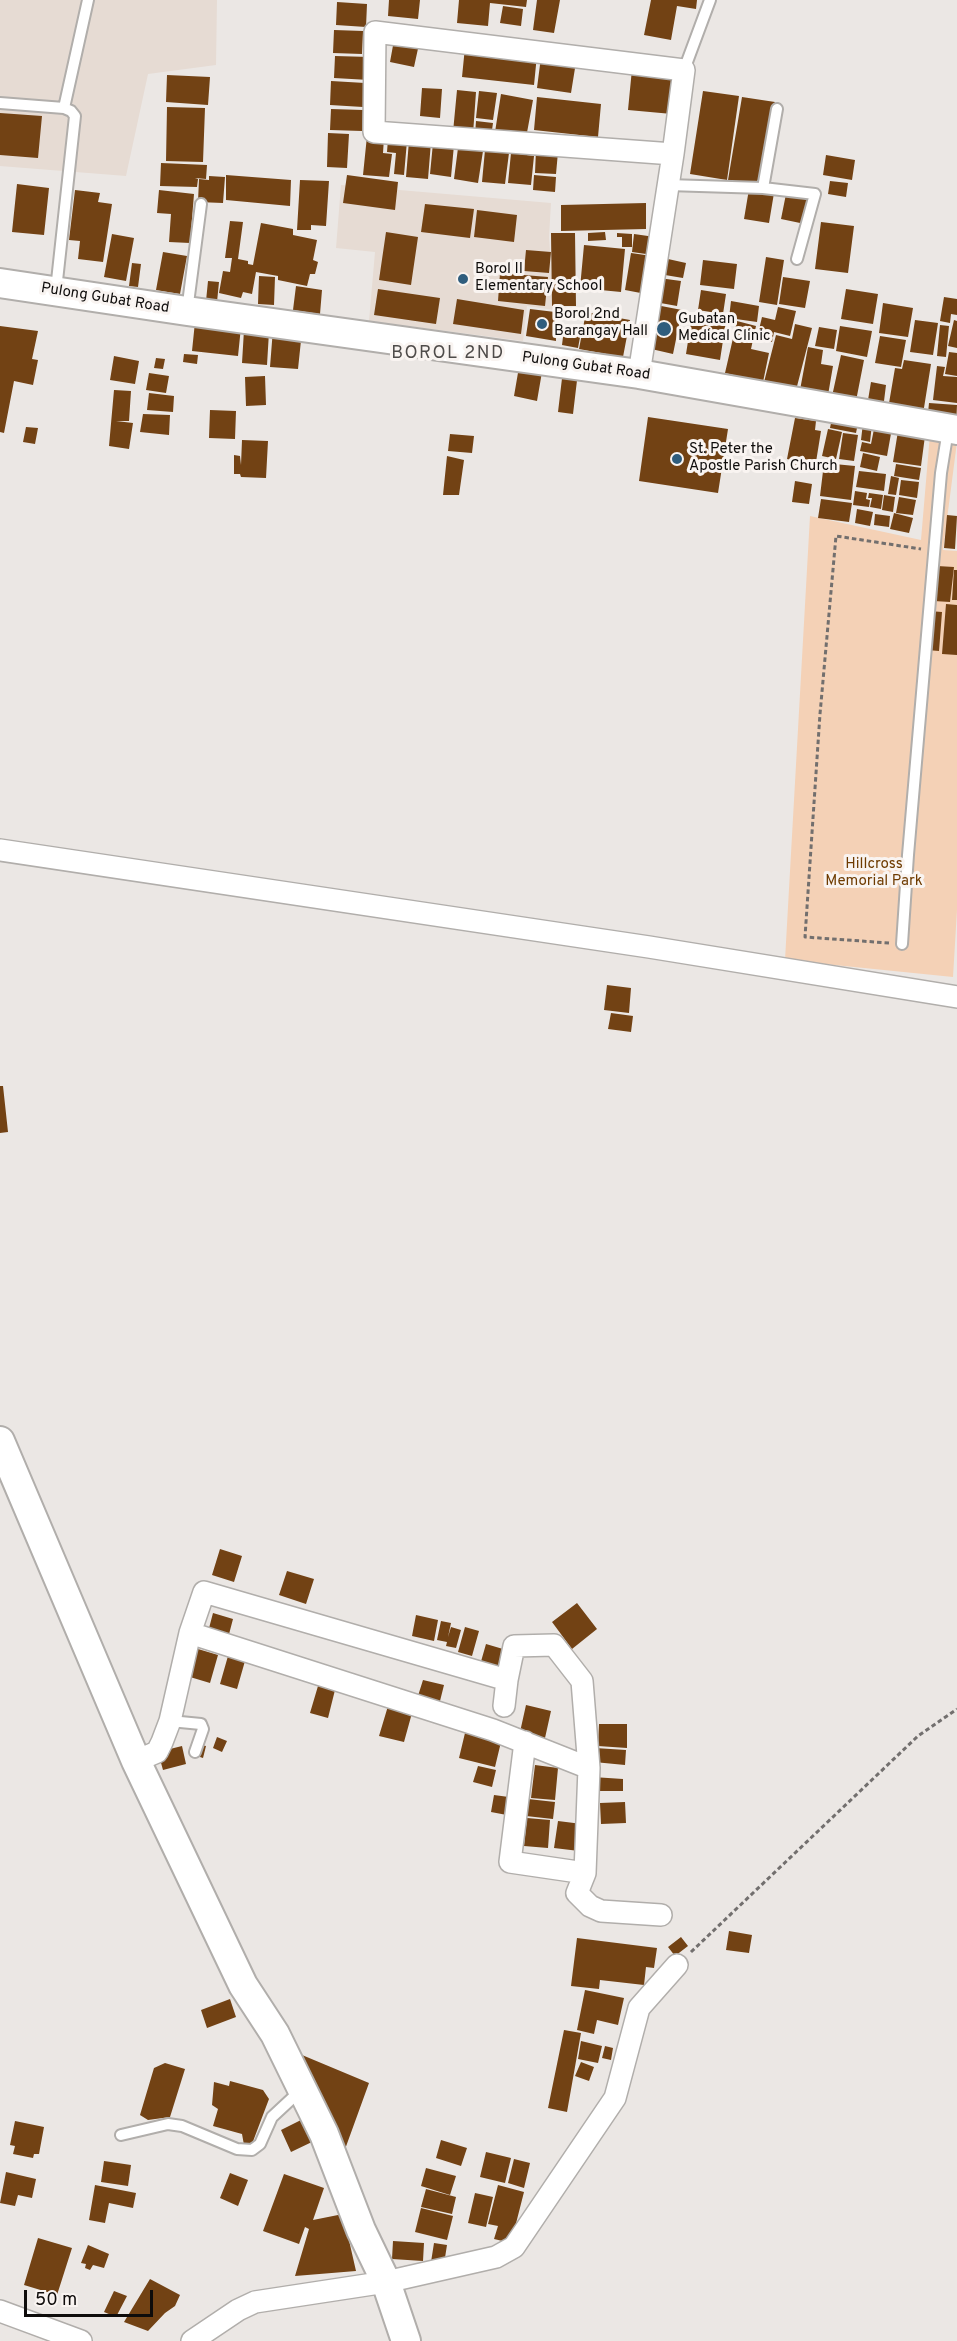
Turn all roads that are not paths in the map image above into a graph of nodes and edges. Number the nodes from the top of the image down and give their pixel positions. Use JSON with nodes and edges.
{"nodes":[{"id":1,"x":88,"y":0,"type":"edge"},
{"id":2,"x":710,"y":0,"type":"edge"},
{"id":3,"x":684,"y":70,"type":"junction"},
{"id":4,"x":0,"y":103,"type":"edge"},
{"id":5,"x":64,"y":108,"type":"junction"},
{"id":6,"x":777,"y":109,"type":"dead end"},
{"id":7,"x":673,"y":154,"type":"junction"},
{"id":8,"x":668,"y":185,"type":"junction"},
{"id":9,"x":763,"y":188,"type":"junction"},
{"id":10,"x":201,"y":204,"type":"dead end"},
{"id":11,"x":796,"y":259,"type":"dead end"},
{"id":12,"x":0,"y":283,"type":"edge"},
{"id":13,"x":56,"y":290,"type":"junction"},
{"id":14,"x":187,"y":311,"type":"junction"},
{"id":15,"x":639,"y":374,"type":"junction"},
{"id":16,"x":953,"y":429,"type":"edge"},
{"id":17,"x":0,"y":849,"type":"edge"},
{"id":18,"x":902,"y":944,"type":"road end"},
{"id":19,"x":957,"y":997,"type":"edge"},
{"id":20,"x":0,"y":1441,"type":"edge"},
{"id":21,"x":190,"y":1633,"type":"junction"},
{"id":22,"x":507,"y":1680,"type":"junction"},
{"id":23,"x":504,"y":1706,"type":"dead end"},
{"id":24,"x":170,"y":1721,"type":"junction"},
{"id":25,"x":525,"y":1742,"type":"junction"},
{"id":26,"x":195,"y":1752,"type":"dead end"},
{"id":27,"x":136,"y":1761,"type":"junction"},
{"id":28,"x":589,"y":1768,"type":"junction"},
{"id":29,"x":585,"y":1873,"type":"junction"},
{"id":30,"x":661,"y":1915,"type":"dead end"},
{"id":31,"x":677,"y":1965,"type":"road end"},
{"id":32,"x":303,"y":2089,"type":"junction"},
{"id":33,"x":121,"y":2135,"type":"dead end"},
{"id":34,"x":386,"y":2282,"type":"junction"},
{"id":35,"x":0,"y":2311,"type":"edge"},
{"id":36,"x":81,"y":2341,"type":"edge"},
{"id":37,"x":192,"y":2341,"type":"edge"},
{"id":38,"x":406,"y":2341,"type":"edge"}],
"edges":[{"from":1,"to":5,"type":"lane"},
{"from":2,"to":3,"type":"lane"},
{"from":3,"to":7,"type":"street"},
{"from":3,"to":7,"type":"street"},
{"from":4,"to":5,"type":"lane"},
{"from":5,"to":13,"type":"lane"},
{"from":6,"to":9,"type":"lane"},
{"from":7,"to":8,"type":"street"},
{"from":8,"to":9,"type":"lane"},
{"from":8,"to":15,"type":"street"},
{"from":9,"to":11,"type":"lane"},
{"from":10,"to":14,"type":"lane"},
{"from":12,"to":13,"type":"street","name":"Pulong Gubat Road"},
{"from":13,"to":14,"type":"street","name":"Pulong Gubat Road"},
{"from":14,"to":15,"type":"street","name":"Pulong Gubat Road"},
{"from":15,"to":16,"type":"street","name":"Pulong Gubat Road"},
{"from":16,"to":18,"type":"lane"},
{"from":17,"to":19,"type":"street"},
{"from":20,"to":27,"type":"street"},
{"from":21,"to":22,"type":"street"},
{"from":21,"to":24,"type":"street"},
{"from":21,"to":25,"type":"street"},
{"from":22,"to":23,"type":"street"},
{"from":22,"to":28,"type":"street"},
{"from":24,"to":26,"type":"lane"},
{"from":24,"to":27,"type":"street"},
{"from":25,"to":28,"type":"street"},
{"from":25,"to":29,"type":"street"},
{"from":27,"to":32,"type":"street"},
{"from":28,"to":29,"type":"street"},
{"from":29,"to":30,"type":"street"},
{"from":31,"to":34,"type":"street"},
{"from":32,"to":33,"type":"lane"},
{"from":32,"to":34,"type":"street"},
{"from":34,"to":37,"type":"street"},
{"from":34,"to":38,"type":"street"},
{"from":35,"to":36,"type":"street"}]}
